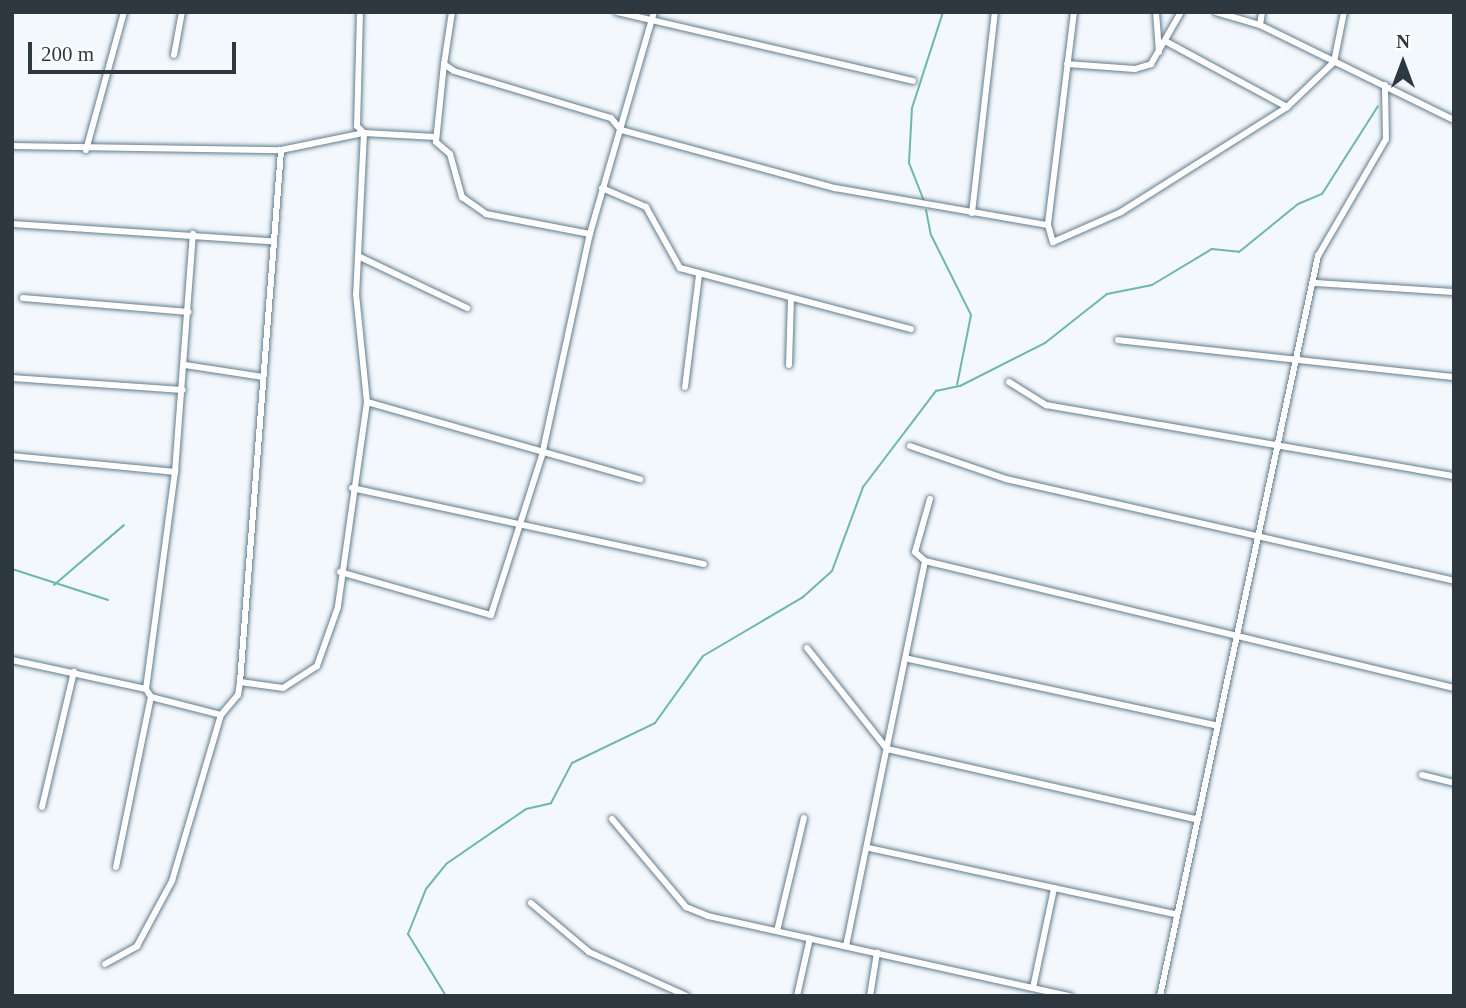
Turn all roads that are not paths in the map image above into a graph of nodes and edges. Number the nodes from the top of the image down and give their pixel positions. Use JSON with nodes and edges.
{"nodes":[{"id":1,"x":124,"y":12,"type":"edge"},
{"id":2,"x":182,"y":12,"type":"edge"},
{"id":3,"x":360,"y":12,"type":"edge"},
{"id":4,"x":452,"y":12,"type":"edge"},
{"id":5,"x":617,"y":12,"type":"edge"},
{"id":6,"x":654,"y":12,"type":"edge"},
{"id":7,"x":995,"y":12,"type":"edge"},
{"id":8,"x":1074,"y":12,"type":"edge"},
{"id":9,"x":1156,"y":12,"type":"edge"},
{"id":10,"x":1181,"y":12,"type":"edge"},
{"id":11,"x":1216,"y":12,"type":"edge"},
{"id":12,"x":1262,"y":12,"type":"edge"},
{"id":13,"x":1344,"y":12,"type":"edge"},
{"id":14,"x":651,"y":22,"type":"junction"},
{"id":15,"x":1260,"y":25,"type":"junction"},
{"id":16,"x":1165,"y":41,"type":"junction"},
{"id":17,"x":1159,"y":53,"type":"junction"},
{"id":18,"x":174,"y":55,"type":"dead end"},
{"id":19,"x":1334,"y":62,"type":"junction"},
{"id":20,"x":444,"y":64,"type":"junction"},
{"id":21,"x":1068,"y":64,"type":"junction"},
{"id":22,"x":913,"y":81,"type":"dead end"},
{"id":23,"x":1385,"y":85,"type":"junction"},
{"id":24,"x":1287,"y":107,"type":"junction"},
{"id":25,"x":1454,"y":120,"type":"edge"},
{"id":26,"x":621,"y":130,"type":"junction"},
{"id":27,"x":364,"y":134,"type":"junction"},
{"id":28,"x":436,"y":137,"type":"junction"},
{"id":29,"x":12,"y":146,"type":"edge"},
{"id":30,"x":86,"y":150,"type":"junction"},
{"id":31,"x":281,"y":150,"type":"junction"},
{"id":32,"x":602,"y":188,"type":"junction"},
{"id":33,"x":972,"y":213,"type":"junction"},
{"id":34,"x":12,"y":223,"type":"edge"},
{"id":35,"x":1048,"y":225,"type":"junction"},
{"id":36,"x":193,"y":234,"type":"junction"},
{"id":37,"x":590,"y":234,"type":"junction"},
{"id":38,"x":271,"y":241,"type":"junction"},
{"id":39,"x":358,"y":256,"type":"junction"},
{"id":40,"x":699,"y":274,"type":"junction"},
{"id":41,"x":1315,"y":283,"type":"junction"},
{"id":42,"x":1454,"y":292,"type":"edge"},
{"id":43,"x":23,"y":298,"type":"dead end"},
{"id":44,"x":791,"y":299,"type":"junction"},
{"id":45,"x":467,"y":307,"type":"dead end"},
{"id":46,"x":188,"y":313,"type":"junction"},
{"id":47,"x":911,"y":329,"type":"dead end"},
{"id":48,"x":1118,"y":340,"type":"dead end"},
{"id":49,"x":185,"y":365,"type":"junction"},
{"id":50,"x":789,"y":365,"type":"dead end"},
{"id":51,"x":1298,"y":365,"type":"junction"},
{"id":52,"x":263,"y":377,"type":"junction"},
{"id":53,"x":1454,"y":377,"type":"edge"},
{"id":54,"x":12,"y":378,"type":"edge"},
{"id":55,"x":1009,"y":382,"type":"dead end"},
{"id":56,"x":685,"y":387,"type":"dead end"},
{"id":57,"x":183,"y":390,"type":"junction"},
{"id":58,"x":367,"y":402,"type":"junction"},
{"id":59,"x":1279,"y":445,"type":"junction"},
{"id":60,"x":910,"y":446,"type":"dead end"},
{"id":61,"x":542,"y":455,"type":"junction"},
{"id":62,"x":12,"y":456,"type":"edge"},
{"id":63,"x":175,"y":472,"type":"junction"},
{"id":64,"x":1454,"y":476,"type":"edge"},
{"id":65,"x":640,"y":479,"type":"dead end"},
{"id":66,"x":352,"y":488,"type":"junction"},
{"id":67,"x":930,"y":499,"type":"dead end"},
{"id":68,"x":519,"y":526,"type":"junction"},
{"id":69,"x":1257,"y":538,"type":"junction"},
{"id":70,"x":925,"y":561,"type":"junction"},
{"id":71,"x":704,"y":564,"type":"dead end"},
{"id":72,"x":340,"y":572,"type":"junction"},
{"id":73,"x":1454,"y":581,"type":"edge"},
{"id":74,"x":1234,"y":634,"type":"junction"},
{"id":75,"x":807,"y":648,"type":"dead end"},
{"id":76,"x":909,"y":659,"type":"junction"},
{"id":77,"x":12,"y":660,"type":"edge"},
{"id":78,"x":74,"y":672,"type":"junction"},
{"id":79,"x":240,"y":681,"type":"junction"},
{"id":80,"x":1454,"y":688,"type":"edge"},
{"id":81,"x":146,"y":689,"type":"junction"},
{"id":82,"x":151,"y":697,"type":"junction"},
{"id":83,"x":221,"y":715,"type":"junction"},
{"id":84,"x":1218,"y":726,"type":"junction"},
{"id":85,"x":887,"y":749,"type":"junction"},
{"id":86,"x":1422,"y":775,"type":"dead end"},
{"id":87,"x":1454,"y":783,"type":"edge"},
{"id":88,"x":42,"y":807,"type":"dead end"},
{"id":89,"x":804,"y":818,"type":"dead end"},
{"id":90,"x":612,"y":819,"type":"dead end"},
{"id":91,"x":1196,"y":819,"type":"junction"},
{"id":92,"x":869,"y":848,"type":"junction"},
{"id":93,"x":116,"y":867,"type":"dead end"},
{"id":94,"x":1054,"y":888,"type":"junction"},
{"id":95,"x":531,"y":903,"type":"dead end"},
{"id":96,"x":1175,"y":914,"type":"junction"},
{"id":97,"x":777,"y":931,"type":"junction"},
{"id":98,"x":810,"y":938,"type":"junction"},
{"id":99,"x":846,"y":946,"type":"junction"},
{"id":100,"x":877,"y":953,"type":"junction"},
{"id":101,"x":104,"y":964,"type":"dead end"},
{"id":102,"x":1033,"y":988,"type":"junction"},
{"id":103,"x":687,"y":996,"type":"edge"},
{"id":104,"x":797,"y":996,"type":"edge"},
{"id":105,"x":870,"y":996,"type":"edge"},
{"id":106,"x":1070,"y":996,"type":"edge"},
{"id":107,"x":1160,"y":996,"type":"edge"}],
"edges":[{"from":1,"to":30,"type":"street"},
{"from":2,"to":18,"type":"street"},
{"from":3,"to":27,"type":"street"},
{"from":4,"to":20,"type":"street"},
{"from":5,"to":14,"type":"street"},
{"from":6,"to":14,"type":"street"},
{"from":7,"to":33,"type":"street"},
{"from":8,"to":21,"type":"street"},
{"from":9,"to":17,"type":"street"},
{"from":10,"to":16,"type":"street"},
{"from":11,"to":15,"type":"street"},
{"from":12,"to":15,"type":"street"},
{"from":13,"to":19,"type":"street"},
{"from":14,"to":22,"type":"street"},
{"from":14,"to":26,"type":"street"},
{"from":15,"to":19,"type":"street"},
{"from":16,"to":17,"type":"street"},
{"from":16,"to":24,"type":"street"},
{"from":17,"to":21,"type":"street"},
{"from":19,"to":23,"type":"street"},
{"from":19,"to":24,"type":"street"},
{"from":20,"to":26,"type":"street"},
{"from":20,"to":28,"type":"street"},
{"from":21,"to":35,"type":"street"},
{"from":23,"to":25,"type":"street"},
{"from":23,"to":41,"type":"street"},
{"from":24,"to":35,"type":"street"},
{"from":26,"to":32,"type":"street"},
{"from":26,"to":33,"type":"street"},
{"from":27,"to":28,"type":"street"},
{"from":27,"to":31,"type":"street"},
{"from":27,"to":39,"type":"street"},
{"from":28,"to":37,"type":"street"},
{"from":29,"to":30,"type":"street"},
{"from":30,"to":31,"type":"street"},
{"from":31,"to":38,"type":"street"},
{"from":32,"to":37,"type":"street"},
{"from":32,"to":40,"type":"street"},
{"from":33,"to":35,"type":"street"},
{"from":34,"to":36,"type":"street"},
{"from":36,"to":38,"type":"street"},
{"from":36,"to":46,"type":"street"},
{"from":37,"to":61,"type":"street"},
{"from":38,"to":52,"type":"street"},
{"from":39,"to":45,"type":"street"},
{"from":39,"to":58,"type":"street"},
{"from":40,"to":44,"type":"street"},
{"from":40,"to":56,"type":"street"},
{"from":41,"to":42,"type":"street"},
{"from":41,"to":51,"type":"street"},
{"from":43,"to":46,"type":"street"},
{"from":44,"to":47,"type":"street"},
{"from":44,"to":50,"type":"street"},
{"from":46,"to":49,"type":"street"},
{"from":48,"to":51,"type":"street"},
{"from":49,"to":52,"type":"street"},
{"from":49,"to":57,"type":"street"},
{"from":51,"to":53,"type":"street"},
{"from":51,"to":59,"type":"street"},
{"from":52,"to":79,"type":"street"},
{"from":54,"to":57,"type":"street"},
{"from":55,"to":59,"type":"street"},
{"from":57,"to":63,"type":"street"},
{"from":58,"to":61,"type":"street"},
{"from":58,"to":66,"type":"street"},
{"from":59,"to":64,"type":"street"},
{"from":59,"to":69,"type":"street"},
{"from":60,"to":69,"type":"street"},
{"from":61,"to":65,"type":"street"},
{"from":61,"to":68,"type":"street"},
{"from":62,"to":63,"type":"street"},
{"from":63,"to":81,"type":"street"},
{"from":66,"to":68,"type":"street"},
{"from":66,"to":72,"type":"street"},
{"from":67,"to":70,"type":"street"},
{"from":68,"to":71,"type":"street"},
{"from":68,"to":72,"type":"street"},
{"from":69,"to":73,"type":"street"},
{"from":69,"to":74,"type":"street"},
{"from":70,"to":74,"type":"street"},
{"from":70,"to":76,"type":"street"},
{"from":72,"to":79,"type":"street"},
{"from":74,"to":80,"type":"street"},
{"from":74,"to":84,"type":"street"},
{"from":75,"to":85,"type":"street"},
{"from":76,"to":84,"type":"street"},
{"from":76,"to":85,"type":"street"},
{"from":77,"to":78,"type":"street"},
{"from":78,"to":81,"type":"street"},
{"from":78,"to":88,"type":"street"},
{"from":79,"to":83,"type":"street"},
{"from":81,"to":82,"type":"street"},
{"from":82,"to":83,"type":"street"},
{"from":82,"to":93,"type":"street"},
{"from":83,"to":101,"type":"street"},
{"from":84,"to":91,"type":"street"},
{"from":85,"to":91,"type":"street"},
{"from":85,"to":92,"type":"street"},
{"from":86,"to":87,"type":"street"},
{"from":89,"to":97,"type":"street"},
{"from":90,"to":97,"type":"street"},
{"from":91,"to":96,"type":"street"},
{"from":92,"to":94,"type":"street"},
{"from":92,"to":99,"type":"street"},
{"from":94,"to":96,"type":"street"},
{"from":94,"to":102,"type":"street"},
{"from":95,"to":103,"type":"street"},
{"from":96,"to":107,"type":"street"},
{"from":97,"to":98,"type":"street"},
{"from":98,"to":99,"type":"street"},
{"from":98,"to":104,"type":"street"},
{"from":99,"to":100,"type":"street"},
{"from":100,"to":102,"type":"street"},
{"from":100,"to":105,"type":"street"},
{"from":102,"to":106,"type":"street"}]}
